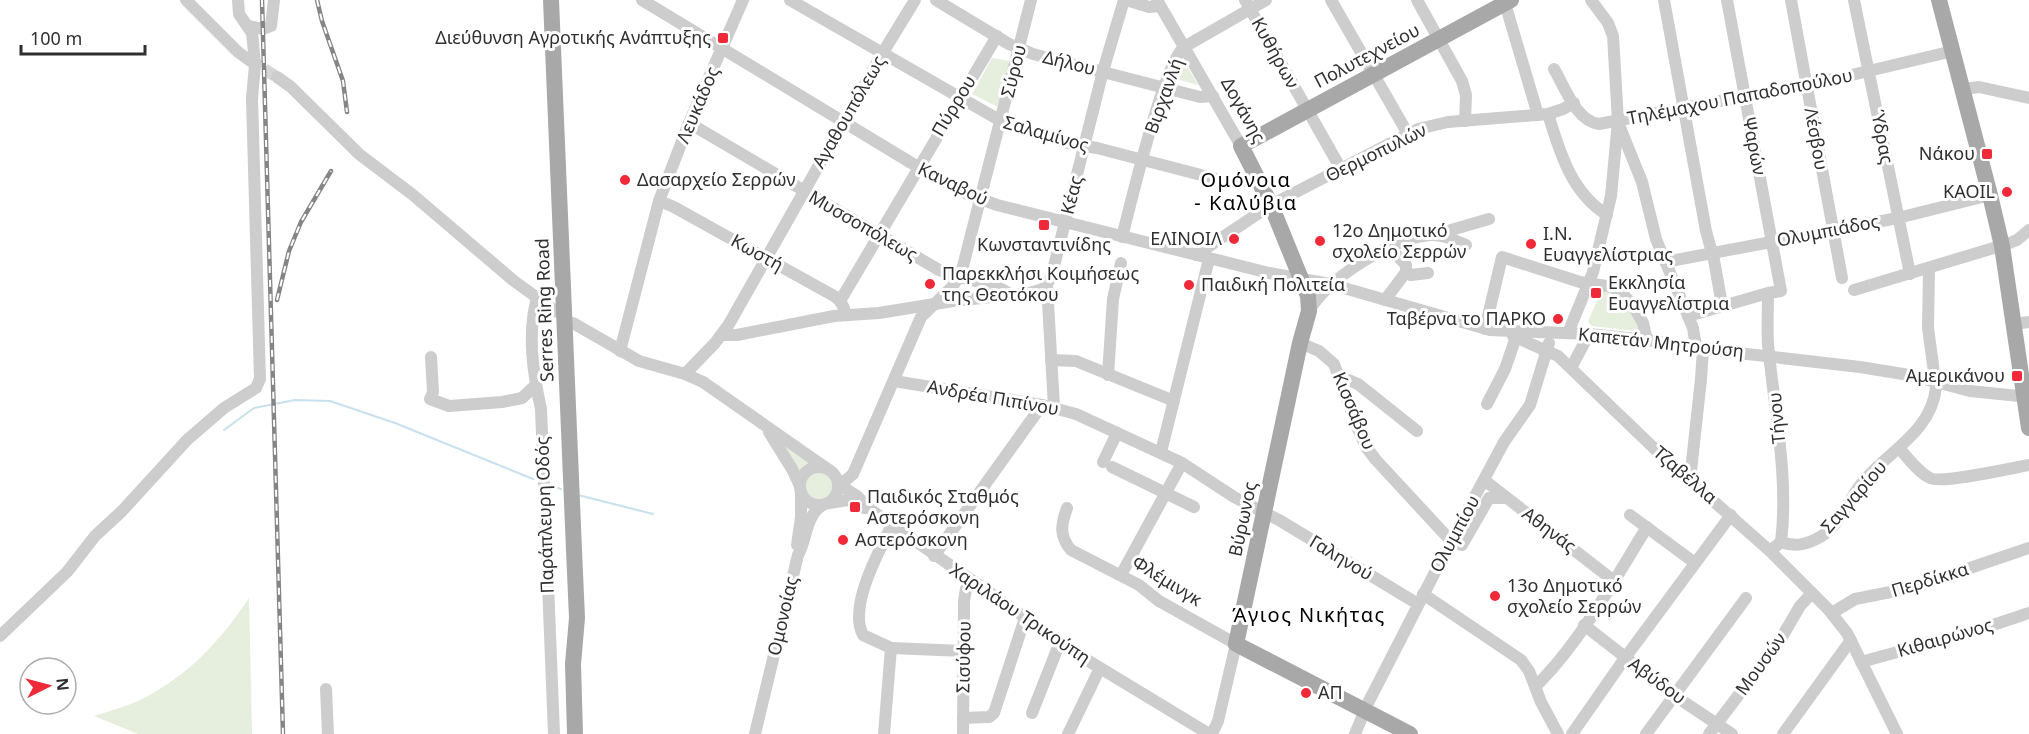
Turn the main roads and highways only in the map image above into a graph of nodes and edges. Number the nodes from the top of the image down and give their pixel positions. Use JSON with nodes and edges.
{"nodes":[{"id":1,"x":551,"y":0,"type":"edge"},
{"id":2,"x":1939,"y":0,"type":"edge"},
{"id":3,"x":1507,"y":1,"type":"edge"},
{"id":4,"x":1240,"y":146,"type":"joint"},
{"id":5,"x":1309,"y":311,"type":"joint"},
{"id":6,"x":2022,"y":323,"type":"edge"},
{"id":7,"x":2027,"y":397,"type":"edge"},
{"id":8,"x":2029,"y":428,"type":"edge"},
{"id":9,"x":576,"y":618,"type":"junction"},
{"id":10,"x":1236,"y":644,"type":"joint"},
{"id":11,"x":575,"y":734,"type":"edge"},
{"id":12,"x":585,"y":734,"type":"edge"},
{"id":13,"x":1410,"y":734,"type":"edge"}],
"edges":[{"from":1,"to":9,"type":"main road","name":"Serres Ring Road"},
{"from":2,"to":6,"type":"main road"},
{"from":3,"to":4,"type":"main road","name":"Πολυτεχνείου"},
{"from":4,"to":5,"type":"main road","name":"Δογάνης"},
{"from":5,"to":10,"type":"main road","name":"Βύρωνος"},
{"from":6,"to":7,"type":"main road"},
{"from":7,"to":8,"type":"main road"},
{"from":9,"to":11,"type":"main road","name":"Serres Ring Road"},
{"from":9,"to":12,"type":"main road","name":"Serres Ring Road"},
{"from":10,"to":13,"type":"main road","name":"Φλέμινγκ"}]}
